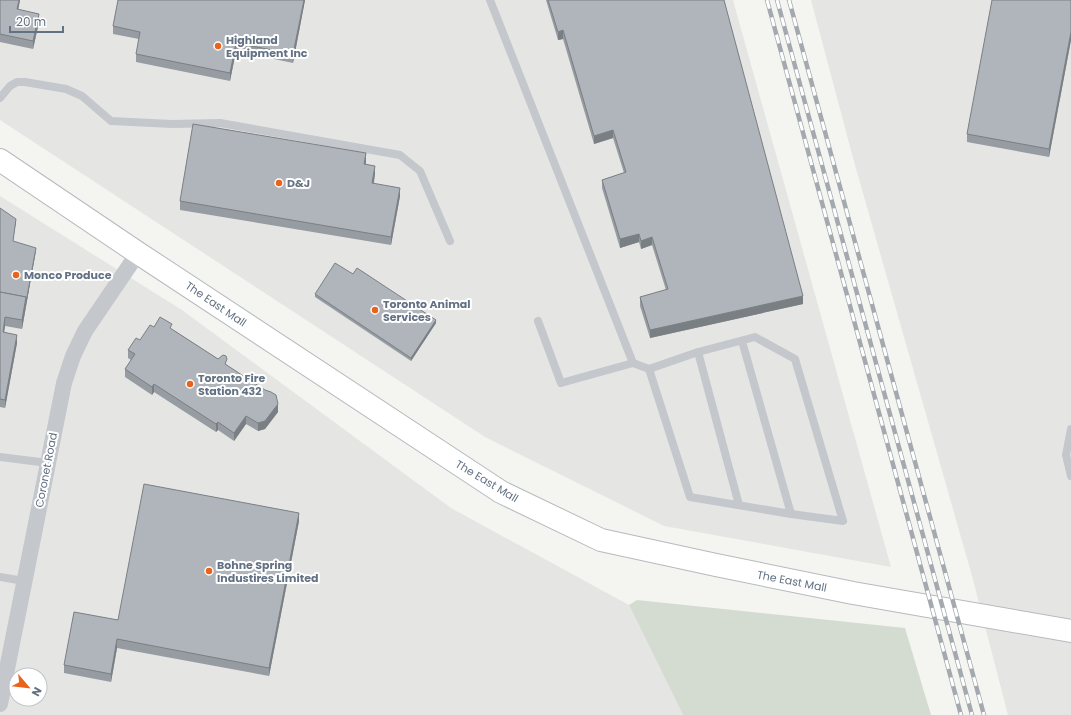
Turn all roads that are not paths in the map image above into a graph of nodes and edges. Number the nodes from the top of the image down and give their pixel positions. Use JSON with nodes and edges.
{"nodes":[{"id":1,"x":490,"y":0,"type":"edge"},
{"id":2,"x":0,"y":98,"type":"edge"},
{"id":3,"x":0,"y":160,"type":"edge"},
{"id":4,"x":450,"y":241,"type":"dead end"},
{"id":5,"x":138,"y":253,"type":"junction"},
{"id":6,"x":538,"y":321,"type":"dead end"},
{"id":7,"x":742,"y":341,"type":"junction"},
{"id":8,"x":698,"y":352,"type":"junction"},
{"id":9,"x":633,"y":363,"type":"junction"},
{"id":10,"x":649,"y":369,"type":"junction"},
{"id":11,"x":1071,"y":430,"type":"edge"},
{"id":12,"x":0,"y":457,"type":"edge"},
{"id":13,"x":48,"y":464,"type":"junction"},
{"id":14,"x":1071,"y":476,"type":"edge"},
{"id":15,"x":739,"y":505,"type":"junction"},
{"id":16,"x":791,"y":514,"type":"junction"},
{"id":17,"x":0,"y":576,"type":"edge"},
{"id":18,"x":24,"y":581,"type":"junction"},
{"id":19,"x":1071,"y":631,"type":"edge"},
{"id":20,"x":2,"y":688,"type":"edge"},
{"id":21,"x":0,"y":704,"type":"edge"}],
"edges":[{"from":1,"to":9,"type":"lane"},
{"from":2,"to":4,"type":"lane"},
{"from":3,"to":5,"type":"main road","name":"The East Mall"},
{"from":5,"to":13,"type":"street","name":"Coronet Road"},
{"from":5,"to":19,"type":"main road","name":"The East Mall"},
{"from":6,"to":9,"type":"lane"},
{"from":7,"to":8,"type":"lane"},
{"from":7,"to":16,"type":"lane"},
{"from":7,"to":16,"type":"lane"},
{"from":8,"to":10,"type":"lane"},
{"from":8,"to":15,"type":"lane"},
{"from":9,"to":10,"type":"lane"},
{"from":10,"to":15,"type":"lane"},
{"from":11,"to":14,"type":"lane"},
{"from":12,"to":13,"type":"lane"},
{"from":13,"to":18,"type":"street","name":"Coronet Road"},
{"from":15,"to":16,"type":"lane"},
{"from":17,"to":18,"type":"lane"},
{"from":18,"to":20,"type":"street","name":"Coronet Road"},
{"from":20,"to":21,"type":"street","name":"Coronet Road"}]}
